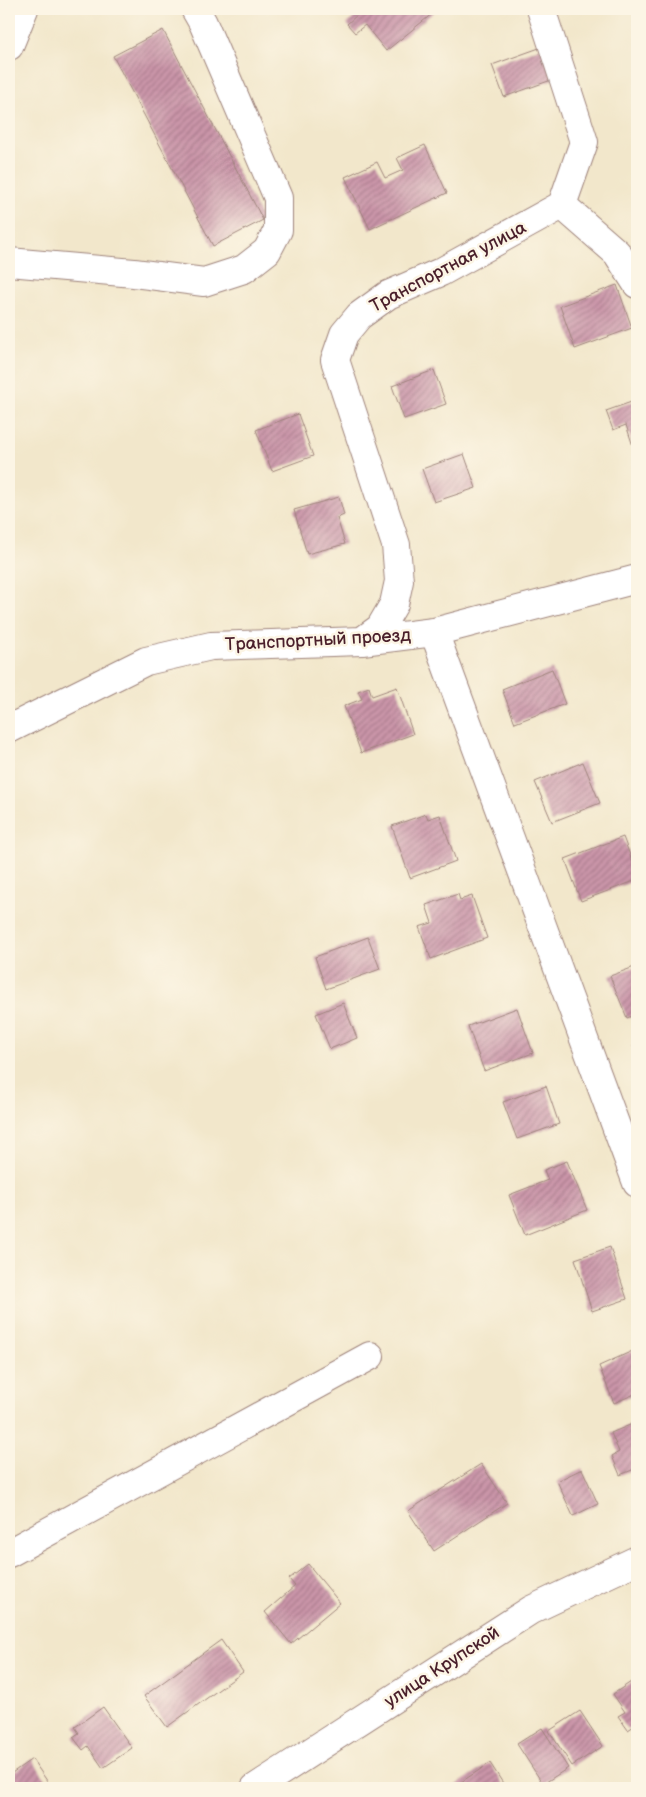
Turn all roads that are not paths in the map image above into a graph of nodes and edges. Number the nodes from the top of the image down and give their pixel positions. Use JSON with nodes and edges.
{"nodes":[{"id":1,"x":24,"y":9,"type":"edge"},
{"id":2,"x":195,"y":9,"type":"edge"},
{"id":3,"x":540,"y":9,"type":"edge"},
{"id":4,"x":9,"y":46,"type":"edge"},
{"id":5,"x":562,"y":205,"type":"junction"},
{"id":6,"x":9,"y":262,"type":"edge"},
{"id":7,"x":637,"y":284,"type":"edge"},
{"id":8,"x":637,"y":579,"type":"edge"},
{"id":9,"x":434,"y":632,"type":"junction"},
{"id":10,"x":362,"y":641,"type":"junction"},
{"id":11,"x":9,"y":730,"type":"edge"},
{"id":12,"x":637,"y":1183,"type":"edge"},
{"id":13,"x":370,"y":1356,"type":"dead end"},
{"id":14,"x":9,"y":1552,"type":"edge"},
{"id":15,"x":637,"y":1560,"type":"edge"},
{"id":16,"x":255,"y":1788,"type":"edge"}],
"edges":[{"from":1,"to":4,"type":"street"},
{"from":2,"to":6,"type":"street"},
{"from":3,"to":5,"type":"street"},
{"from":5,"to":7,"type":"street"},
{"from":5,"to":10,"type":"street","name":"Транспортная улица"},
{"from":8,"to":9,"type":"street","name":"Транспортный проезд"},
{"from":9,"to":10,"type":"street","name":"Транспортный проезд"},
{"from":9,"to":12,"type":"street"},
{"from":10,"to":11,"type":"street","name":"Транспортный проезд"},
{"from":13,"to":14,"type":"street"},
{"from":15,"to":16,"type":"street","name":"улица Крупской"}]}
